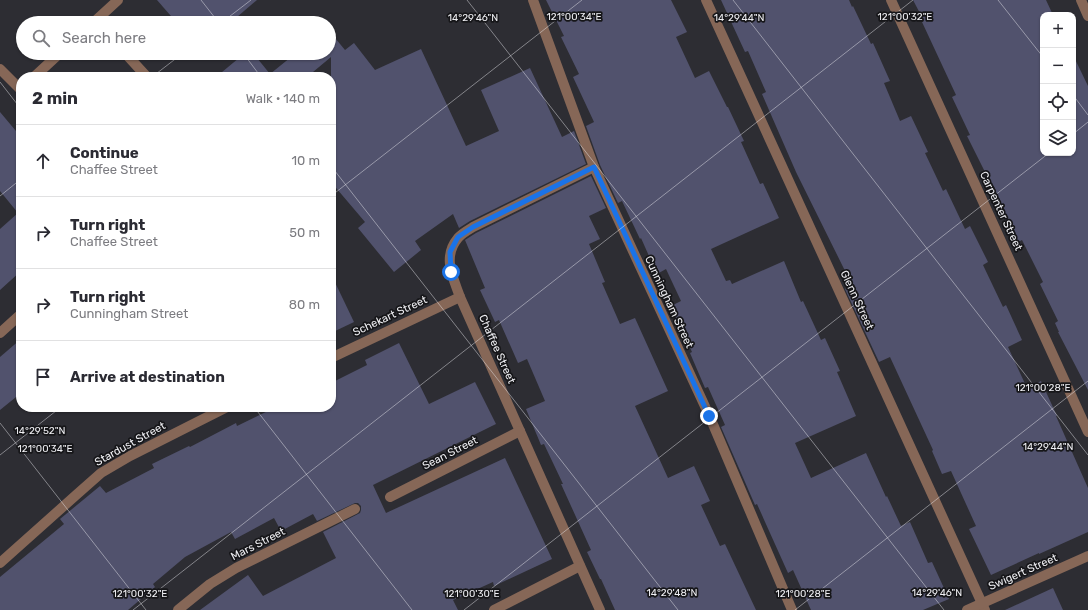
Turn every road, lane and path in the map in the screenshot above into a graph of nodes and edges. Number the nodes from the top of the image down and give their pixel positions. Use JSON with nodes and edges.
{"nodes":[{"id":1,"x":118,"y":0,"type":"edge"},
{"id":2,"x":533,"y":0,"type":"edge"},
{"id":3,"x":706,"y":0,"type":"edge"},
{"id":4,"x":891,"y":0,"type":"edge"},
{"id":5,"x":1081,"y":0,"type":"edge"},
{"id":6,"x":101,"y":16,"type":"edge"},
{"id":7,"x":1088,"y":16,"type":"edge"},
{"id":8,"x":52,"y":60,"type":"edge"},
{"id":9,"x":131,"y":60,"type":"edge"},
{"id":10,"x":0,"y":69,"type":"edge"},
{"id":11,"x":39,"y":72,"type":"edge"},
{"id":12,"x":142,"y":72,"type":"edge"},
{"id":13,"x":16,"y":84,"type":"edge"},
{"id":14,"x":594,"y":167,"type":"junction"},
{"id":15,"x":460,"y":297,"type":"junction"},
{"id":16,"x":16,"y":319,"type":"edge"},
{"id":17,"x":0,"y":333,"type":"edge"},
{"id":18,"x":336,"y":356,"type":"edge"},
{"id":19,"x":217,"y":412,"type":"edge"},
{"id":20,"x":520,"y":431,"type":"junction"},
{"id":21,"x":1088,"y":432,"type":"edge"},
{"id":22,"x":390,"y":497,"type":"dead end"},
{"id":23,"x":355,"y":509,"type":"dead end"},
{"id":24,"x":1088,"y":556,"type":"edge"},
{"id":25,"x":0,"y":563,"type":"edge"},
{"id":26,"x":580,"y":566,"type":"junction"},
{"id":27,"x":983,"y":607,"type":"edge"},
{"id":28,"x":178,"y":610,"type":"edge"},
{"id":29,"x":494,"y":610,"type":"edge"},
{"id":30,"x":600,"y":610,"type":"edge"},
{"id":31,"x":792,"y":610,"type":"edge"},
{"id":32,"x":967,"y":610,"type":"edge"}],
"edges":[{"from":1,"to":6,"type":"street"},
{"from":2,"to":14,"type":"street","name":"Cunningham Street"},
{"from":3,"to":27,"type":"street","name":"Glenn Street"},
{"from":4,"to":21,"type":"street","name":"Carpenter Street"},
{"from":5,"to":7,"type":"street"},
{"from":8,"to":11,"type":"street"},
{"from":9,"to":12,"type":"street"},
{"from":10,"to":13,"type":"street"},
{"from":14,"to":15,"type":"street","name":"Chaffee Street"},
{"from":14,"to":31,"type":"street","name":"Cunningham Street"},
{"from":15,"to":18,"type":"street","name":"Schekart Street"},
{"from":15,"to":20,"type":"street","name":"Chaffee Street"},
{"from":16,"to":17,"type":"street"},
{"from":19,"to":25,"type":"street","name":"Stardust Street"},
{"from":20,"to":22,"type":"street","name":"Sean Street"},
{"from":20,"to":26,"type":"street","name":"Chaffee Street"},
{"from":23,"to":28,"type":"street","name":"Mars Street"},
{"from":24,"to":27,"type":"street","name":"Swigert Street"},
{"from":26,"to":29,"type":"street"},
{"from":26,"to":30,"type":"street","name":"Chaffee Street"},
{"from":27,"to":32,"type":"street","name":"Swigert Street"}]}
